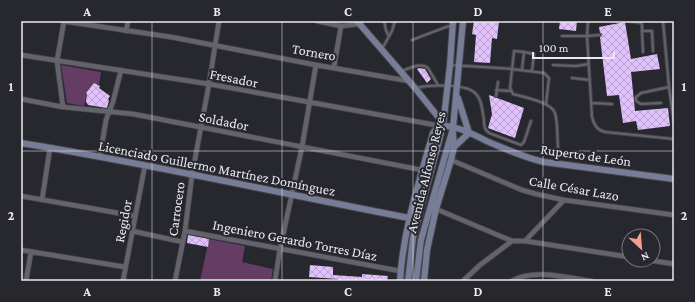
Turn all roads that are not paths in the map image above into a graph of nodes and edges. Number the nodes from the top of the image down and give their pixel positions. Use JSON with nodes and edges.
{"nodes":[{"id":1,"x":63,"y":21,"type":"edge"},
{"id":2,"x":128,"y":21,"type":"edge"},
{"id":3,"x":219,"y":21,"type":"edge"},
{"id":4,"x":318,"y":21,"type":"edge"},
{"id":5,"x":384,"y":21,"type":"edge"},
{"id":6,"x":395,"y":21,"type":"edge"},
{"id":7,"x":463,"y":21,"type":"edge"},
{"id":8,"x":588,"y":21,"type":"edge"},
{"id":9,"x":628,"y":21,"type":"edge"},
{"id":10,"x":663,"y":21,"type":"edge"},
{"id":11,"x":358,"y":23,"type":"edge"},
{"id":12,"x":453,"y":24,"type":"edge"},
{"id":13,"x":341,"y":26,"type":"junction"},
{"id":14,"x":126,"y":31,"type":"junction"},
{"id":15,"x":642,"y":31,"type":"junction"},
{"id":16,"x":600,"y":35,"type":"dead end"},
{"id":17,"x":562,"y":36,"type":"dead end"},
{"id":18,"x":587,"y":36,"type":"junction"},
{"id":19,"x":389,"y":37,"type":"junction"},
{"id":20,"x":412,"y":40,"type":"dead end"},
{"id":21,"x":215,"y":44,"type":"junction"},
{"id":22,"x":382,"y":49,"type":"junction"},
{"id":23,"x":653,"y":51,"type":"dead end"},
{"id":24,"x":524,"y":52,"type":"junction"},
{"id":25,"x":643,"y":52,"type":"dead end"},
{"id":26,"x":21,"y":56,"type":"edge"},
{"id":27,"x":57,"y":61,"type":"junction"},
{"id":28,"x":316,"y":64,"type":"junction"},
{"id":29,"x":589,"y":64,"type":"junction"},
{"id":30,"x":450,"y":65,"type":"junction"},
{"id":31,"x":553,"y":65,"type":"dead end"},
{"id":32,"x":460,"y":66,"type":"junction"},
{"id":33,"x":334,"y":67,"type":"junction"},
{"id":34,"x":512,"y":69,"type":"junction"},
{"id":35,"x":121,"y":70,"type":"junction"},
{"id":36,"x":522,"y":70,"type":"junction"},
{"id":37,"x":401,"y":71,"type":"junction"},
{"id":38,"x":532,"y":71,"type":"junction"},
{"id":39,"x":572,"y":78,"type":"dead end"},
{"id":40,"x":590,"y":80,"type":"junction"},
{"id":41,"x":409,"y":81,"type":"junction"},
{"id":42,"x":498,"y":82,"type":"dead end"},
{"id":43,"x":209,"y":84,"type":"junction"},
{"id":44,"x":438,"y":86,"type":"junction"},
{"id":45,"x":448,"y":86,"type":"junction"},
{"id":46,"x":669,"y":87,"type":"junction"},
{"id":47,"x":415,"y":88,"type":"junction"},
{"id":48,"x":457,"y":88,"type":"junction"},
{"id":49,"x":496,"y":90,"type":"junction"},
{"id":50,"x":510,"y":91,"type":"junction"},
{"id":51,"x":457,"y":94,"type":"junction"},
{"id":52,"x":496,"y":96,"type":"dead end"},
{"id":53,"x":21,"y":99,"type":"edge"},
{"id":54,"x":310,"y":103,"type":"junction"},
{"id":55,"x":592,"y":103,"type":"junction"},
{"id":56,"x":661,"y":103,"type":"dead end"},
{"id":57,"x":546,"y":104,"type":"junction"},
{"id":58,"x":612,"y":104,"type":"dead end"},
{"id":59,"x":63,"y":107,"type":"junction"},
{"id":60,"x":109,"y":111,"type":"junction"},
{"id":61,"x":531,"y":121,"type":"dead end"},
{"id":62,"x":674,"y":124,"type":"edge"},
{"id":63,"x":443,"y":125,"type":"junction"},
{"id":64,"x":201,"y":128,"type":"junction"},
{"id":65,"x":453,"y":128,"type":"junction"},
{"id":66,"x":469,"y":133,"type":"junction"},
{"id":67,"x":489,"y":133,"type":"junction"},
{"id":68,"x":674,"y":139,"type":"edge"},
{"id":69,"x":486,"y":141,"type":"junction"},
{"id":70,"x":21,"y":143,"type":"edge"},
{"id":71,"x":302,"y":147,"type":"junction"},
{"id":72,"x":454,"y":147,"type":"junction"},
{"id":73,"x":558,"y":147,"type":"dead end"},
{"id":74,"x":50,"y":148,"type":"junction"},
{"id":75,"x":100,"y":156,"type":"junction"},
{"id":76,"x":451,"y":160,"type":"junction"},
{"id":77,"x":145,"y":165,"type":"junction"},
{"id":78,"x":422,"y":170,"type":"junction"},
{"id":79,"x":192,"y":175,"type":"junction"},
{"id":80,"x":674,"y":179,"type":"edge"},
{"id":81,"x":21,"y":196,"type":"edge"},
{"id":82,"x":291,"y":196,"type":"junction"},
{"id":83,"x":42,"y":200,"type":"junction"},
{"id":84,"x":564,"y":200,"type":"junction"},
{"id":85,"x":436,"y":209,"type":"junction"},
{"id":86,"x":674,"y":215,"type":"edge"},
{"id":87,"x":135,"y":216,"type":"junction"},
{"id":88,"x":409,"y":218,"type":"junction"},
{"id":89,"x":132,"y":231,"type":"junction"},
{"id":90,"x":185,"y":231,"type":"junction"},
{"id":91,"x":512,"y":241,"type":"junction"},
{"id":92,"x":183,"y":242,"type":"junction"},
{"id":93,"x":525,"y":242,"type":"junction"},
{"id":94,"x":280,"y":249,"type":"junction"},
{"id":95,"x":21,"y":250,"type":"edge"},
{"id":96,"x":403,"y":250,"type":"junction"},
{"id":97,"x":427,"y":250,"type":"junction"},
{"id":98,"x":31,"y":252,"type":"junction"},
{"id":99,"x":621,"y":256,"type":"edge"},
{"id":100,"x":661,"y":262,"type":"edge"},
{"id":101,"x":674,"y":264,"type":"edge"},
{"id":102,"x":125,"y":267,"type":"junction"},
{"id":103,"x":400,"y":271,"type":"junction"},
{"id":104,"x":417,"y":273,"type":"junction"},
{"id":105,"x":408,"y":280,"type":"edge"},
{"id":106,"x":26,"y":281,"type":"edge"},
{"id":107,"x":123,"y":281,"type":"edge"},
{"id":108,"x":175,"y":281,"type":"edge"},
{"id":109,"x":275,"y":281,"type":"edge"},
{"id":110,"x":400,"y":281,"type":"edge"},
{"id":111,"x":416,"y":281,"type":"edge"},
{"id":112,"x":424,"y":281,"type":"edge"},
{"id":113,"x":463,"y":281,"type":"edge"},
{"id":114,"x":512,"y":281,"type":"edge"},
{"id":115,"x":591,"y":281,"type":"edge"}],
"edges":[{"from":1,"to":14,"type":"street","name":"Tornero"},
{"from":1,"to":27,"type":"street"},
{"from":2,"to":14,"type":"street"},
{"from":3,"to":21,"type":"street","name":"Carrocero"},
{"from":4,"to":13,"type":"street"},
{"from":5,"to":19,"type":"lane"},
{"from":6,"to":19,"type":"lane"},
{"from":7,"to":32,"type":"street","name":"Avenida Alfonso Reyes"},
{"from":8,"to":18,"type":"lane"},
{"from":9,"to":15,"type":"lane"},
{"from":10,"to":46,"type":"lane"},
{"from":11,"to":13,"type":"street"},
{"from":11,"to":22,"type":"street"},
{"from":12,"to":20,"type":"lane"},
{"from":12,"to":30,"type":"street","name":"Avenida Alfonso Reyes"},
{"from":13,"to":33,"type":"street"},
{"from":14,"to":21,"type":"street","name":"Tornero"},
{"from":15,"to":23,"type":"lane"},
{"from":15,"to":25,"type":"lane"},
{"from":16,"to":18,"type":"lane"},
{"from":17,"to":18,"type":"lane"},
{"from":18,"to":29,"type":"lane"},
{"from":19,"to":22,"type":"lane"},
{"from":21,"to":28,"type":"street","name":"Tornero"},
{"from":21,"to":43,"type":"street","name":"Carrocero"},
{"from":22,"to":37,"type":"street"},
{"from":24,"to":34,"type":"lane"},
{"from":24,"to":36,"type":"lane"},
{"from":24,"to":38,"type":"lane"},
{"from":26,"to":27,"type":"street","name":"Fresador"},
{"from":27,"to":35,"type":"street","name":"Fresador"},
{"from":27,"to":59,"type":"street"},
{"from":28,"to":33,"type":"street","name":"Tornero"},
{"from":28,"to":54,"type":"street"},
{"from":29,"to":31,"type":"lane"},
{"from":29,"to":40,"type":"lane"},
{"from":30,"to":32,"type":"lane"},
{"from":30,"to":45,"type":"street","name":"Avenida Alfonso Reyes"},
{"from":32,"to":34,"type":"lane"},
{"from":32,"to":48,"type":"street","name":"Avenida Alfonso Reyes"},
{"from":33,"to":41,"type":"street","name":"Tornero"},
{"from":34,"to":36,"type":"lane"},
{"from":34,"to":50,"type":"lane"},
{"from":35,"to":43,"type":"street","name":"Fresador"},
{"from":35,"to":60,"type":"street"},
{"from":36,"to":38,"type":"lane"},
{"from":37,"to":41,"type":"street"},
{"from":37,"to":44,"type":"lane"},
{"from":38,"to":57,"type":"lane"},
{"from":39,"to":40,"type":"lane"},
{"from":40,"to":55,"type":"lane"},
{"from":41,"to":47,"type":"street"},
{"from":42,"to":49,"type":"lane"},
{"from":43,"to":54,"type":"street","name":"Fresador"},
{"from":43,"to":64,"type":"street","name":"Carrocero"},
{"from":44,"to":45,"type":"lane"},
{"from":44,"to":47,"type":"lane"},
{"from":45,"to":48,"type":"lane"},
{"from":45,"to":63,"type":"street","name":"Avenida Alfonso Reyes"},
{"from":46,"to":56,"type":"lane"},
{"from":46,"to":62,"type":"lane"},
{"from":47,"to":63,"type":"street"},
{"from":48,"to":51,"type":"street","name":"Avenida Alfonso Reyes"},
{"from":48,"to":67,"type":"lane"},
{"from":49,"to":50,"type":"lane"},
{"from":49,"to":52,"type":"lane"},
{"from":50,"to":57,"type":"lane"},
{"from":51,"to":65,"type":"street","name":"Avenida Alfonso Reyes"},
{"from":51,"to":66,"type":"street"},
{"from":53,"to":59,"type":"street","name":"Soldador"},
{"from":54,"to":63,"type":"street","name":"Fresador"},
{"from":54,"to":71,"type":"street"},
{"from":55,"to":58,"type":"lane"},
{"from":55,"to":68,"type":"lane"},
{"from":57,"to":73,"type":"lane"},
{"from":59,"to":60,"type":"street","name":"Soldador"},
{"from":60,"to":64,"type":"street","name":"Soldador"},
{"from":60,"to":75,"type":"street"},
{"from":61,"to":67,"type":"lane"},
{"from":63,"to":65,"type":"street","name":"Ruperto de León"},
{"from":63,"to":78,"type":"street"},
{"from":63,"to":105,"type":"street","name":"Avenida Alfonso Reyes"},
{"from":64,"to":71,"type":"street","name":"Soldador"},
{"from":64,"to":79,"type":"street","name":"Carrocero"},
{"from":65,"to":66,"type":"street","name":"Ruperto de León"},
{"from":65,"to":72,"type":"street"},
{"from":65,"to":104,"type":"street","name":"Avenida Alfonso Reyes"},
{"from":66,"to":69,"type":"street","name":"Ruperto de León"},
{"from":66,"to":72,"type":"street"},
{"from":67,"to":69,"type":"lane"},
{"from":69,"to":80,"type":"street","name":"Ruperto de León"},
{"from":70,"to":74,"type":"street","name":"Licenciado Guillermo Martínez Domínguez"},
{"from":71,"to":78,"type":"street","name":"Soldador"},
{"from":71,"to":82,"type":"street"},
{"from":72,"to":76,"type":"street"},
{"from":74,"to":75,"type":"street","name":"Licenciado Guillermo Martínez Domínguez"},
{"from":74,"to":83,"type":"street"},
{"from":75,"to":77,"type":"street","name":"Licenciado Guillermo Martínez Domínguez"},
{"from":76,"to":84,"type":"street","name":"Calle César Lazo"},
{"from":76,"to":85,"type":"street"},
{"from":77,"to":79,"type":"street","name":"Licenciado Guillermo Martínez Domínguez"},
{"from":77,"to":87,"type":"street","name":"Regidor"},
{"from":78,"to":88,"type":"street"},
{"from":79,"to":82,"type":"street","name":"Licenciado Guillermo Martínez Domínguez"},
{"from":79,"to":90,"type":"street","name":"Carrocero"},
{"from":81,"to":83,"type":"street"},
{"from":82,"to":88,"type":"street","name":"Licenciado Guillermo Martínez Domínguez"},
{"from":82,"to":94,"type":"street"},
{"from":83,"to":87,"type":"street"},
{"from":84,"to":86,"type":"street","name":"Calle César Lazo"},
{"from":84,"to":93,"type":"street"},
{"from":85,"to":91,"type":"street"},
{"from":85,"to":97,"type":"street"},
{"from":87,"to":89,"type":"street","name":"Regidor"},
{"from":88,"to":96,"type":"street"},
{"from":89,"to":92,"type":"street"},
{"from":89,"to":102,"type":"street","name":"Regidor"},
{"from":90,"to":92,"type":"street","name":"Carrocero"},
{"from":90,"to":94,"type":"street","name":"Ingeniero Gerardo Torres Díaz"},
{"from":91,"to":93,"type":"street"},
{"from":91,"to":113,"type":"street"},
{"from":92,"to":108,"type":"street","name":"Carrocero"},
{"from":93,"to":99,"type":"street"},
{"from":94,"to":103,"type":"street","name":"Ingeniero Gerardo Torres Díaz"},
{"from":94,"to":109,"type":"street"},
{"from":95,"to":98,"type":"street"},
{"from":96,"to":103,"type":"street"},
{"from":96,"to":105,"type":"street"},
{"from":97,"to":104,"type":"street"},
{"from":97,"to":112,"type":"street"},
{"from":98,"to":102,"type":"street"},
{"from":98,"to":106,"type":"street"},
{"from":100,"to":101,"type":"street"},
{"from":102,"to":107,"type":"street","name":"Regidor"},
{"from":103,"to":110,"type":"street"},
{"from":104,"to":111,"type":"street","name":"Avenida Alfonso Reyes"},
{"from":114,"to":115,"type":"street"}]}
